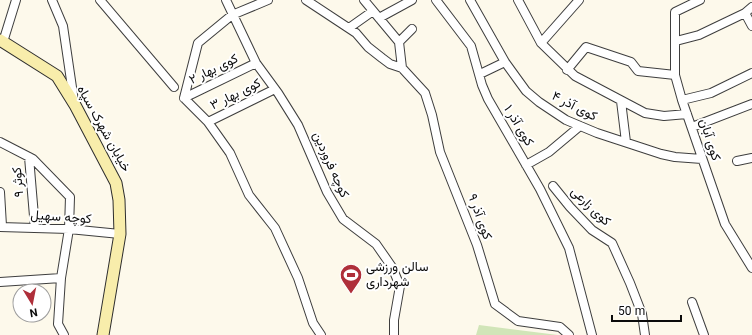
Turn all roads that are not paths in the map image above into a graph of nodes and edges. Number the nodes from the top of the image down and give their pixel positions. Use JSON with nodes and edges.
{"nodes":[{"id":1,"x":16,"y":0,"type":"edge"},
{"id":2,"x":52,"y":0,"type":"edge"},
{"id":3,"x":100,"y":0,"type":"edge"},
{"id":4,"x":226,"y":0,"type":"edge"},
{"id":5,"x":268,"y":0,"type":"edge"},
{"id":6,"x":306,"y":0,"type":"edge"},
{"id":7,"x":364,"y":0,"type":"edge"},
{"id":8,"x":412,"y":0,"type":"edge"},
{"id":9,"x":436,"y":0,"type":"edge"},
{"id":10,"x":470,"y":0,"type":"edge"},
{"id":11,"x":518,"y":0,"type":"edge"},
{"id":12,"x":579,"y":0,"type":"edge"},
{"id":13,"x":700,"y":0,"type":"edge"},
{"id":14,"x":752,"y":7,"type":"edge"},
{"id":15,"x":373,"y":11,"type":"junction"},
{"id":16,"x":745,"y":13,"type":"junction"},
{"id":17,"x":232,"y":15,"type":"junction"},
{"id":18,"x":379,"y":18,"type":"junction"},
{"id":19,"x":752,"y":26,"type":"edge"},
{"id":20,"x":349,"y":28,"type":"junction"},
{"id":21,"x":412,"y":29,"type":"dead end"},
{"id":22,"x":676,"y":40,"type":"junction"},
{"id":23,"x":1,"y":41,"type":"edge"},
{"id":24,"x":399,"y":42,"type":"junction"},
{"id":25,"x":541,"y":43,"type":"junction"},
{"id":26,"x":505,"y":62,"type":"junction"},
{"id":27,"x":256,"y":63,"type":"junction"},
{"id":28,"x":402,"y":68,"type":"junction"},
{"id":29,"x":568,"y":70,"type":"junction"},
{"id":30,"x":752,"y":73,"type":"edge"},
{"id":31,"x":480,"y":74,"type":"junction"},
{"id":32,"x":676,"y":75,"type":"junction"},
{"id":33,"x":174,"y":87,"type":"dead end"},
{"id":34,"x":275,"y":89,"type":"junction"},
{"id":35,"x":184,"y":98,"type":"junction"},
{"id":36,"x":682,"y":100,"type":"junction"},
{"id":37,"x":620,"y":101,"type":"junction"},
{"id":38,"x":752,"y":104,"type":"edge"},
{"id":39,"x":75,"y":106,"type":"junction"},
{"id":40,"x":687,"y":114,"type":"junction"},
{"id":41,"x":208,"y":122,"type":"junction"},
{"id":42,"x":580,"y":126,"type":"junction"},
{"id":43,"x":692,"y":128,"type":"junction"},
{"id":44,"x":0,"y":142,"type":"edge"},
{"id":45,"x":626,"y":142,"type":"junction"},
{"id":46,"x":29,"y":157,"type":"junction"},
{"id":47,"x":752,"y":158,"type":"edge"},
{"id":48,"x":702,"y":160,"type":"junction"},
{"id":49,"x":737,"y":161,"type":"dead end"},
{"id":50,"x":526,"y":165,"type":"junction"},
{"id":51,"x":553,"y":186,"type":"dead end"},
{"id":52,"x":0,"y":192,"type":"edge"},
{"id":53,"x":1,"y":226,"type":"edge"},
{"id":54,"x":35,"y":228,"type":"junction"},
{"id":55,"x":69,"y":229,"type":"junction"},
{"id":56,"x":120,"y":234,"type":"junction"},
{"id":57,"x":752,"y":268,"type":"edge"},
{"id":58,"x":61,"y":278,"type":"junction"},
{"id":59,"x":0,"y":282,"type":"edge"},
{"id":60,"x":692,"y":302,"type":"dead end"},
{"id":61,"x":64,"y":335,"type":"edge"},
{"id":62,"x":103,"y":335,"type":"edge"},
{"id":63,"x":322,"y":335,"type":"edge"},
{"id":64,"x":394,"y":335,"type":"edge"},
{"id":65,"x":569,"y":335,"type":"edge"},
{"id":66,"x":592,"y":335,"type":"edge"},
{"id":67,"x":645,"y":335,"type":"edge"},
{"id":68,"x":704,"y":335,"type":"edge"}],
"edges":[{"from":1,"to":23,"type":"street"},
{"from":2,"to":39,"type":"street"},
{"from":3,"to":33,"type":"street"},
{"from":4,"to":17,"type":"street","name":"کوچه فروردین"},
{"from":5,"to":17,"type":"street"},
{"from":6,"to":20,"type":"street"},
{"from":7,"to":15,"type":"street"},
{"from":8,"to":18,"type":"street"},
{"from":9,"to":31,"type":"street","name":"کوی آذر ۱"},
{"from":10,"to":26,"type":"street","name":"کوی آذر ۴"},
{"from":11,"to":25,"type":"street"},
{"from":12,"to":25,"type":"street"},
{"from":13,"to":22,"type":"street","name":"کوی آبان"},
{"from":14,"to":16,"type":"street"},
{"from":15,"to":18,"type":"street"},
{"from":15,"to":20,"type":"street"},
{"from":16,"to":19,"type":"street"},
{"from":16,"to":22,"type":"street"},
{"from":17,"to":27,"type":"street","name":"کوچه فروردین"},
{"from":17,"to":35,"type":"street"},
{"from":18,"to":24,"type":"street"},
{"from":20,"to":28,"type":"street"},
{"from":21,"to":24,"type":"street"},
{"from":22,"to":32,"type":"street","name":"کوی آبان"},
{"from":23,"to":39,"type":"main road","name":"خیابان شهرک سپاه"},
{"from":24,"to":28,"type":"street"},
{"from":25,"to":29,"type":"street"},
{"from":26,"to":31,"type":"street"},
{"from":26,"to":42,"type":"street","name":"کوی آذر ۴"},
{"from":27,"to":34,"type":"street","name":"کوچه فروردین"},
{"from":27,"to":35,"type":"street","name":"کوی بهار ۲"},
{"from":28,"to":65,"type":"street","name":"کوی آذر ۹"},
{"from":29,"to":32,"type":"street"},
{"from":29,"to":37,"type":"street"},
{"from":30,"to":36,"type":"street"},
{"from":31,"to":50,"type":"street","name":"کوی آذر ۱"},
{"from":32,"to":36,"type":"street","name":"کوی آبان"},
{"from":34,"to":41,"type":"street","name":"کوی بهار ۳"},
{"from":34,"to":64,"type":"street","name":"کوچه فروردین"},
{"from":35,"to":41,"type":"street"},
{"from":36,"to":40,"type":"street","name":"کوی آبان"},
{"from":37,"to":40,"type":"street"},
{"from":37,"to":45,"type":"street"},
{"from":38,"to":43,"type":"street"},
{"from":39,"to":56,"type":"main road","name":"خیابان شهرک سپاه"},
{"from":40,"to":43,"type":"street","name":"کوی آبان"},
{"from":41,"to":63,"type":"street"},
{"from":42,"to":45,"type":"street","name":"کوی آذر ۴"},
{"from":42,"to":50,"type":"street"},
{"from":43,"to":48,"type":"street","name":"کوی آبان"},
{"from":44,"to":46,"type":"street"},
{"from":45,"to":48,"type":"street","name":"کوی آذر ۴"},
{"from":46,"to":54,"type":"street","name":"کوثر ۹"},
{"from":46,"to":55,"type":"street"},
{"from":47,"to":49,"type":"street"},
{"from":48,"to":57,"type":"street","name":"کوی آبان"},
{"from":50,"to":66,"type":"street","name":"کوی آذر ۱"},
{"from":51,"to":67,"type":"street","name":"کوی زارعی"},
{"from":52,"to":53,"type":"street"},
{"from":53,"to":54,"type":"street","name":"کوچه سهیل"},
{"from":54,"to":55,"type":"street","name":"کوچه سهیل"},
{"from":55,"to":56,"type":"street","name":"کوچه سهیل"},
{"from":55,"to":58,"type":"street"},
{"from":56,"to":62,"type":"main road","name":"خیابان شهرک سپاه"},
{"from":58,"to":59,"type":"street"},
{"from":58,"to":61,"type":"street"},
{"from":60,"to":68,"type":"street"}]}
